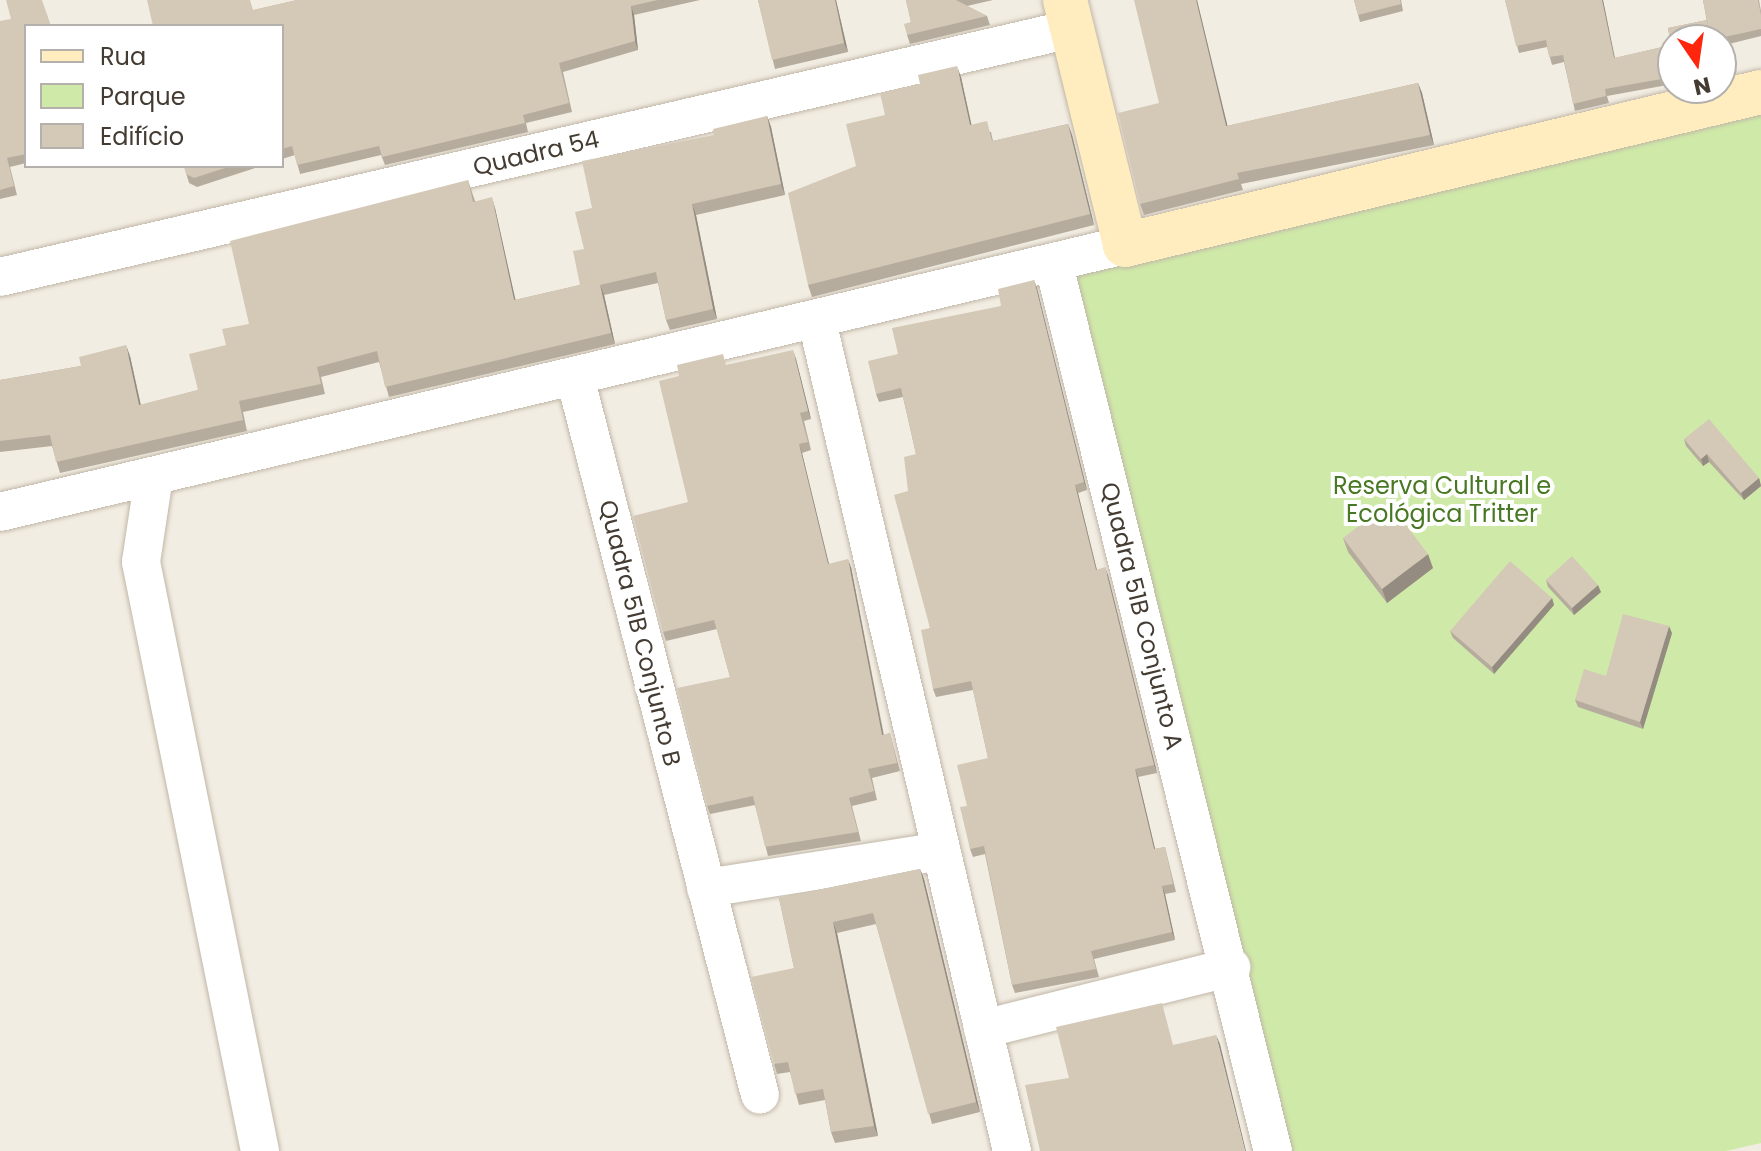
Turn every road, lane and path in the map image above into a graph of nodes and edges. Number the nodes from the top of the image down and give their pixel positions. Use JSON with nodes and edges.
{"nodes":[{"id":1,"x":1068,"y":14,"type":"edge"},
{"id":2,"x":1761,"y":92,"type":"edge"},
{"id":3,"x":1125,"y":245,"type":"junction"},
{"id":4,"x":1054,"y":265,"type":"junction"},
{"id":5,"x":0,"y":277,"type":"edge"},
{"id":6,"x":817,"y":321,"type":"junction"},
{"id":7,"x":575,"y":377,"type":"junction"},
{"id":8,"x":154,"y":476,"type":"junction"},
{"id":9,"x":0,"y":512,"type":"edge"},
{"id":10,"x":941,"y":851,"type":"junction"},
{"id":11,"x":706,"y":888,"type":"junction"},
{"id":12,"x":1231,"y":967,"type":"junction"},
{"id":13,"x":983,"y":1029,"type":"junction"},
{"id":14,"x":760,"y":1095,"type":"dead end"},
{"id":15,"x":260,"y":1151,"type":"edge"},
{"id":16,"x":1012,"y":1151,"type":"edge"},
{"id":17,"x":1273,"y":1151,"type":"edge"}],
"edges":[{"from":1,"to":3,"type":"street"},
{"from":1,"to":5,"type":"street","name":"Quadra 54"},
{"from":2,"to":3,"type":"street"},
{"from":3,"to":4,"type":"street"},
{"from":4,"to":6,"type":"street"},
{"from":4,"to":12,"type":"street","name":"Quadra 51B Conjunto A"},
{"from":6,"to":7,"type":"street"},
{"from":6,"to":10,"type":"street"},
{"from":7,"to":8,"type":"street"},
{"from":7,"to":11,"type":"street","name":"Quadra 51B Conjunto B"},
{"from":8,"to":9,"type":"street"},
{"from":8,"to":15,"type":"street"},
{"from":10,"to":11,"type":"street"},
{"from":10,"to":13,"type":"street"},
{"from":11,"to":14,"type":"street","name":"Quadra 51B Conjunto B"},
{"from":12,"to":13,"type":"street"},
{"from":12,"to":17,"type":"street","name":"Quadra 51B Conjunto A"},
{"from":13,"to":16,"type":"street"}]}
